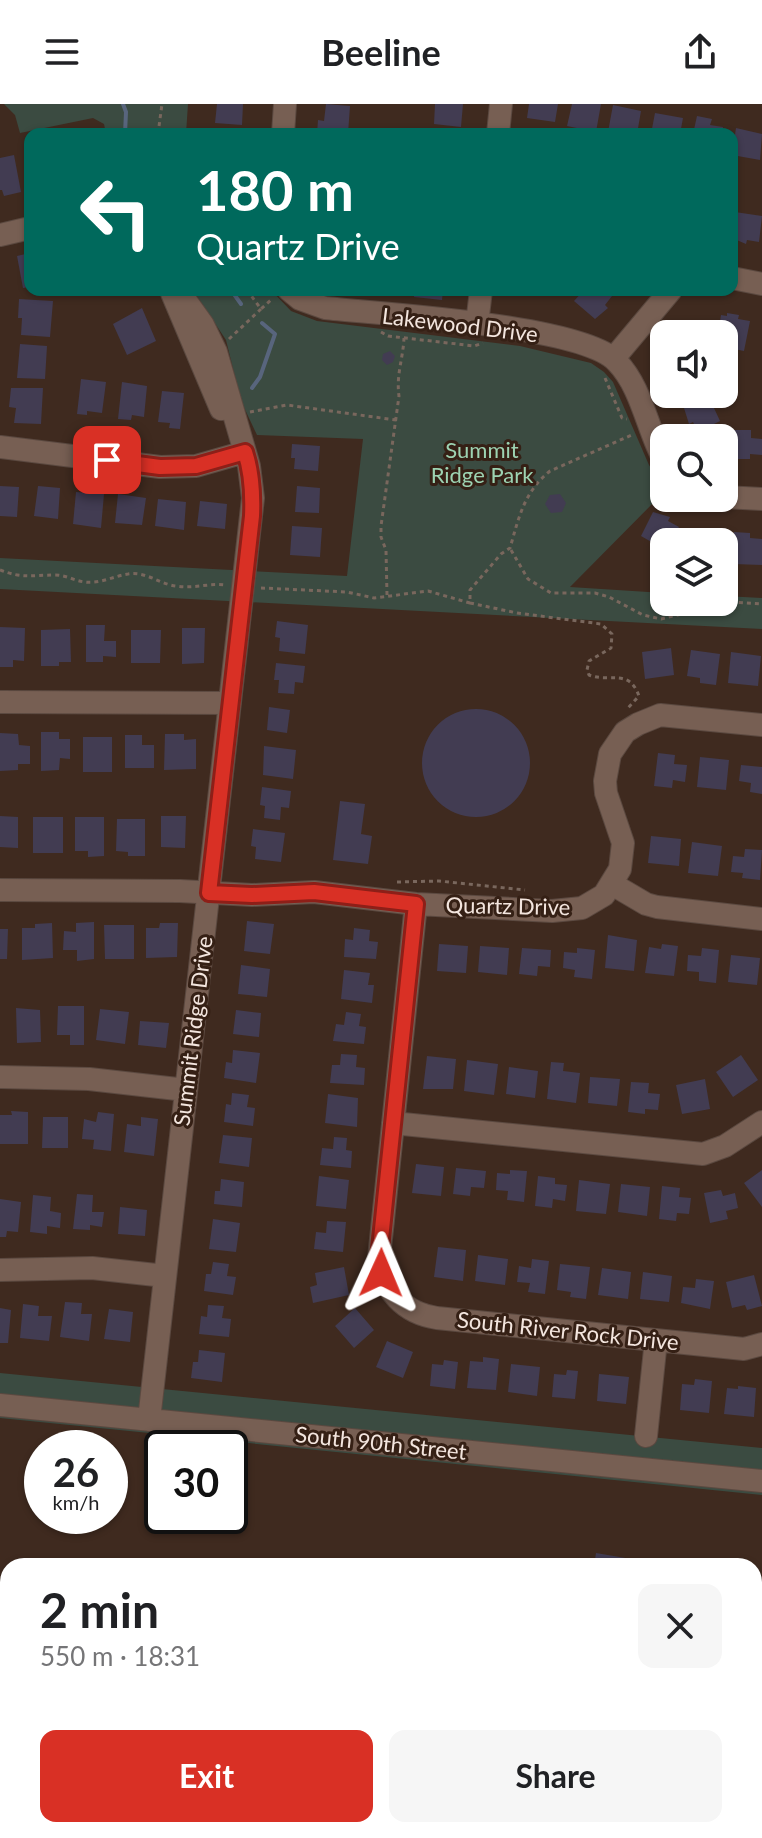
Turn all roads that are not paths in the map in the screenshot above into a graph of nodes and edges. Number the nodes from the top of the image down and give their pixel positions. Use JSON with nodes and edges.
{"nodes":[{"id":1,"x":285,"y":104,"type":"edge"},
{"id":2,"x":501,"y":104,"type":"edge"},
{"id":3,"x":283,"y":128,"type":"edge"},
{"id":4,"x":499,"y":128,"type":"edge"},
{"id":5,"x":24,"y":229,"type":"edge"},
{"id":6,"x":0,"y":235,"type":"edge"},
{"id":7,"x":738,"y":279,"type":"edge"},
{"id":8,"x":762,"y":284,"type":"edge"},
{"id":9,"x":173,"y":296,"type":"edge"},
{"id":10,"x":182,"y":296,"type":"edge"},
{"id":11,"x":293,"y":296,"type":"edge"},
{"id":12,"x":481,"y":296,"type":"edge"},
{"id":13,"x":666,"y":296,"type":"edge"},
{"id":14,"x":482,"y":333,"type":"junction"},
{"id":15,"x":609,"y":367,"type":"junction"},
{"id":16,"x":650,"y":427,"type":"edge"},
{"id":17,"x":0,"y":447,"type":"edge"},
{"id":18,"x":245,"y":452,"type":"junction"},
{"id":19,"x":738,"y":498,"type":"edge"},
{"id":20,"x":762,"y":499,"type":"edge"},
{"id":21,"x":0,"y":702,"type":"edge"},
{"id":22,"x":230,"y":703,"type":"junction"},
{"id":23,"x":762,"y":725,"type":"edge"},
{"id":24,"x":612,"y":884,"type":"junction"},
{"id":25,"x":0,"y":890,"type":"edge"},
{"id":26,"x":209,"y":893,"type":"junction"},
{"id":27,"x":416,"y":904,"type":"junction"},
{"id":28,"x":762,"y":919,"type":"edge"},
{"id":29,"x":0,"y":1077,"type":"edge"},
{"id":30,"x":186,"y":1090,"type":"junction"},
{"id":31,"x":762,"y":1122,"type":"edge"},
{"id":32,"x":393,"y":1123,"type":"junction"},
{"id":33,"x":0,"y":1270,"type":"edge"},
{"id":34,"x":165,"y":1276,"type":"junction"},
{"id":35,"x":656,"y":1340,"type":"junction"},
{"id":36,"x":762,"y":1344,"type":"edge"},
{"id":37,"x":0,"y":1405,"type":"edge"},
{"id":38,"x":149,"y":1420,"type":"junction"},
{"id":39,"x":646,"y":1436,"type":"dead end"},
{"id":40,"x":762,"y":1481,"type":"edge"}],
"edges":[{"from":1,"to":3,"type":"street"},
{"from":2,"to":4,"type":"street"},
{"from":5,"to":6,"type":"street"},
{"from":7,"to":8,"type":"street"},
{"from":9,"to":18,"type":"street"},
{"from":10,"to":18,"type":"street"},
{"from":11,"to":14,"type":"street","name":"Lakewood Drive"},
{"from":12,"to":14,"type":"street"},
{"from":13,"to":15,"type":"street"},
{"from":14,"to":15,"type":"street","name":"Lakewood Drive"},
{"from":15,"to":16,"type":"street"},
{"from":17,"to":18,"type":"street"},
{"from":18,"to":22,"type":"street","name":"Summit Ridge Drive"},
{"from":19,"to":20,"type":"street"},
{"from":21,"to":22,"type":"street"},
{"from":22,"to":26,"type":"street","name":"Summit Ridge Drive"},
{"from":23,"to":24,"type":"street"},
{"from":24,"to":27,"type":"street","name":"Quartz Drive"},
{"from":24,"to":28,"type":"street"},
{"from":25,"to":26,"type":"street","name":"Quartz Drive"},
{"from":26,"to":27,"type":"street","name":"Quartz Drive"},
{"from":26,"to":30,"type":"street","name":"Summit Ridge Drive"},
{"from":27,"to":32,"type":"street"},
{"from":29,"to":30,"type":"street"},
{"from":30,"to":34,"type":"street","name":"Summit Ridge Drive"},
{"from":31,"to":32,"type":"street"},
{"from":32,"to":35,"type":"street","name":"South River Rock Drive"},
{"from":33,"to":34,"type":"street"},
{"from":34,"to":38,"type":"street","name":"Summit Ridge Drive"},
{"from":35,"to":36,"type":"street","name":"South River Rock Drive"},
{"from":35,"to":39,"type":"street"},
{"from":37,"to":38,"type":"street","name":"South 90th Street"},
{"from":38,"to":40,"type":"street","name":"South 90th Street"}]}
